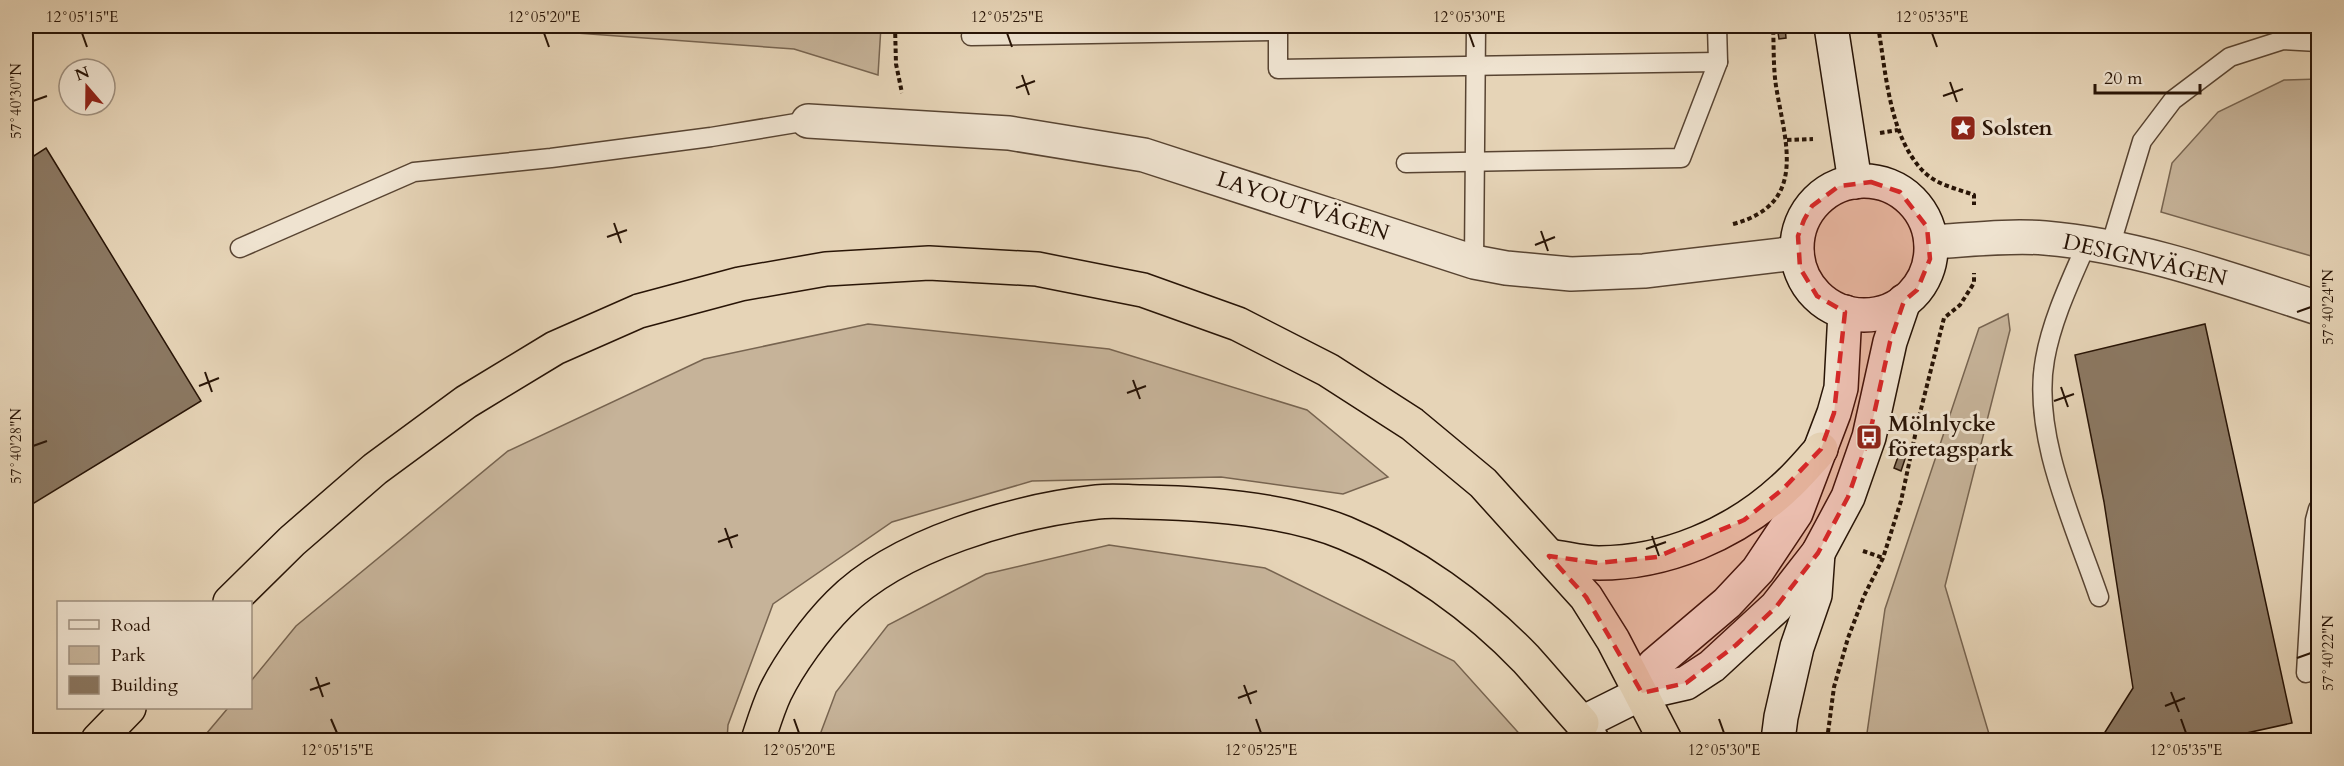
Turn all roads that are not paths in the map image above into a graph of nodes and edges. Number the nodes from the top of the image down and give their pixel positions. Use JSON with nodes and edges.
{"nodes":[{"id":1,"x":1476,"y":26,"type":"edge"},
{"id":2,"x":1717,"y":26,"type":"edge"},
{"id":3,"x":1831,"y":26,"type":"edge"},
{"id":4,"x":1278,"y":28,"type":"edge"},
{"id":5,"x":970,"y":36,"type":"dead end"},
{"id":6,"x":2319,"y":42,"type":"edge"},
{"id":7,"x":1718,"y":62,"type":"junction"},
{"id":8,"x":1476,"y":66,"type":"junction"},
{"id":9,"x":808,"y":122,"type":"joint"},
{"id":10,"x":1475,"y":162,"type":"junction"},
{"id":11,"x":1406,"y":163,"type":"dead end"},
{"id":12,"x":1855,"y":182,"type":"junction"},
{"id":13,"x":1931,"y":242,"type":"junction"},
{"id":14,"x":2098,"y":245,"type":"junction"},
{"id":15,"x":240,"y":248,"type":"dead end"},
{"id":16,"x":1797,"y":253,"type":"junction"},
{"id":17,"x":1474,"y":262,"type":"junction"},
{"id":18,"x":1904,"y":302,"type":"junction"},
{"id":19,"x":2319,"y":308,"type":"edge"},
{"id":20,"x":1845,"y":312,"type":"junction"},
{"id":21,"x":1821,"y":448,"type":"junction"},
{"id":22,"x":2319,"y":509,"type":"edge"},
{"id":23,"x":1818,"y":554,"type":"junction"},
{"id":24,"x":1549,"y":556,"type":"junction"},
{"id":25,"x":2099,"y":597,"type":"dead end"},
{"id":26,"x":232,"y":601,"type":"edge"},
{"id":27,"x":2306,"y":673,"type":"dead end"},
{"id":28,"x":1642,"y":693,"type":"junction"},
{"id":29,"x":128,"y":709,"type":"edge"},
{"id":30,"x":1587,"y":732,"type":"edge"},
{"id":31,"x":98,"y":741,"type":"edge"},
{"id":32,"x":758,"y":741,"type":"edge"},
{"id":33,"x":1665,"y":741,"type":"edge"},
{"id":34,"x":1778,"y":741,"type":"edge"}],
"edges":[{"from":1,"to":8,"type":"lane"},
{"from":2,"to":7,"type":"lane"},
{"from":3,"to":12,"type":"street"},
{"from":4,"to":5,"type":"lane"},
{"from":4,"to":8,"type":"lane"},
{"from":6,"to":14,"type":"lane"},
{"from":7,"to":8,"type":"lane"},
{"from":7,"to":10,"type":"lane"},
{"from":8,"to":10,"type":"lane"},
{"from":9,"to":15,"type":"lane"},
{"from":9,"to":17,"type":"street","name":"LAYOUTVÄGEN"},
{"from":10,"to":11,"type":"lane"},
{"from":10,"to":17,"type":"lane"},
{"from":12,"to":13,"type":"street"},
{"from":12,"to":16,"type":"street"},
{"from":13,"to":14,"type":"street","name":"DESIGNVÄGEN"},
{"from":13,"to":18,"type":"street"},
{"from":14,"to":19,"type":"street","name":"DESIGNVÄGEN"},
{"from":14,"to":25,"type":"lane"},
{"from":16,"to":17,"type":"street","name":"LAYOUTVÄGEN"},
{"from":16,"to":20,"type":"street"},
{"from":18,"to":20,"type":"street"},
{"from":18,"to":23,"type":"street"},
{"from":20,"to":21,"type":"street"},
{"from":21,"to":24,"type":"highway"},
{"from":21,"to":28,"type":"street"},
{"from":22,"to":27,"type":"lane"},
{"from":23,"to":28,"type":"street"},
{"from":23,"to":34,"type":"street"},
{"from":24,"to":26,"type":"highway"},
{"from":24,"to":28,"type":"highway"},
{"from":28,"to":30,"type":"street"},
{"from":28,"to":33,"type":"highway"},
{"from":29,"to":31,"type":"highway"},
{"from":30,"to":32,"type":"highway"}]}
